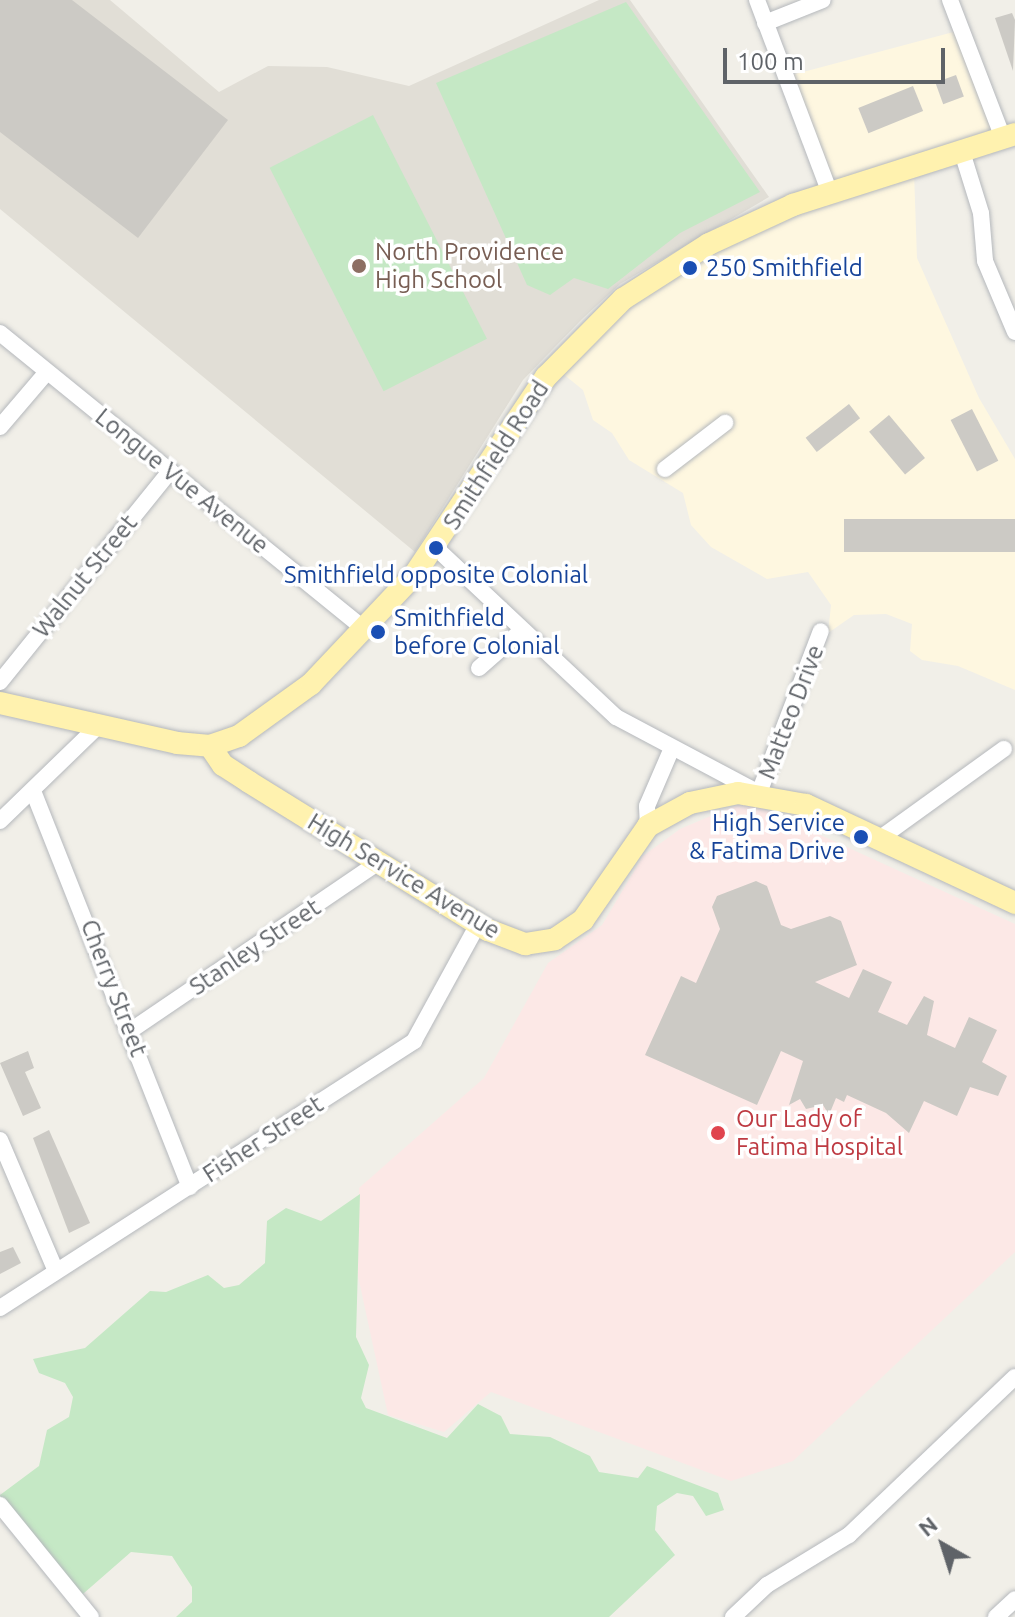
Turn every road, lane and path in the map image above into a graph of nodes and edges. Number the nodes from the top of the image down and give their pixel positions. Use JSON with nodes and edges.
{"nodes":[{"id":1,"x":757,"y":0,"type":"edge"},
{"id":2,"x":823,"y":0,"type":"edge"},
{"id":3,"x":950,"y":0,"type":"edge"},
{"id":4,"x":765,"y":23,"type":"junction"},
{"id":5,"x":1009,"y":136,"type":"edge"},
{"id":6,"x":962,"y":152,"type":"junction"},
{"id":7,"x":829,"y":191,"type":"junction"},
{"id":8,"x":1015,"y":332,"type":"edge"},
{"id":9,"x":0,"y":333,"type":"edge"},
{"id":10,"x":47,"y":372,"type":"junction"},
{"id":11,"x":725,"y":423,"type":"dead end"},
{"id":12,"x":0,"y":427,"type":"edge"},
{"id":13,"x":665,"y":469,"type":"dead end"},
{"id":14,"x":170,"y":471,"type":"junction"},
{"id":15,"x":436,"y":548,"type":"junction"},
{"id":16,"x":364,"y":629,"type":"junction"},
{"id":17,"x":521,"y":631,"type":"junction"},
{"id":18,"x":821,"y":631,"type":"dead end"},
{"id":19,"x":479,"y":668,"type":"dead end"},
{"id":20,"x":0,"y":682,"type":"edge"},
{"id":21,"x":0,"y":703,"type":"edge"},
{"id":22,"x":99,"y":725,"type":"junction"},
{"id":23,"x":210,"y":746,"type":"junction"},
{"id":24,"x":672,"y":748,"type":"junction"},
{"id":25,"x":1004,"y":749,"type":"dead end"},
{"id":26,"x":33,"y":791,"type":"junction"},
{"id":27,"x":759,"y":793,"type":"junction"},
{"id":28,"x":0,"y":821,"type":"edge"},
{"id":29,"x":648,"y":826,"type":"junction"},
{"id":30,"x":879,"y":839,"type":"junction"},
{"id":31,"x":379,"y":862,"type":"junction"},
{"id":32,"x":1015,"y":903,"type":"edge"},
{"id":33,"x":478,"y":924,"type":"junction"},
{"id":34,"x":130,"y":1031,"type":"junction"},
{"id":35,"x":0,"y":1140,"type":"edge"},
{"id":36,"x":190,"y":1187,"type":"junction"},
{"id":37,"x":56,"y":1271,"type":"junction"},
{"id":38,"x":0,"y":1308,"type":"edge"},
{"id":39,"x":1015,"y":1377,"type":"edge"},
{"id":40,"x":0,"y":1505,"type":"edge"},
{"id":41,"x":1015,"y":1599,"type":"edge"},
{"id":42,"x":91,"y":1617,"type":"edge"},
{"id":43,"x":733,"y":1617,"type":"edge"},
{"id":44,"x":996,"y":1617,"type":"edge"}],
"edges":[{"from":1,"to":4,"type":"street"},
{"from":2,"to":4,"type":"street"},
{"from":3,"to":5,"type":"street"},
{"from":4,"to":7,"type":"street"},
{"from":5,"to":6,"type":"main road","name":"Smithfield Road"},
{"from":6,"to":7,"type":"main road","name":"Smithfield Road"},
{"from":6,"to":8,"type":"street"},
{"from":7,"to":15,"type":"main road","name":"Smithfield Road"},
{"from":9,"to":10,"type":"street","name":"Longue Vue Avenue"},
{"from":10,"to":12,"type":"street"},
{"from":10,"to":14,"type":"street","name":"Longue Vue Avenue"},
{"from":11,"to":13,"type":"street"},
{"from":14,"to":16,"type":"street","name":"Longue Vue Avenue"},
{"from":14,"to":20,"type":"street","name":"Walnut Street"},
{"from":15,"to":16,"type":"main road","name":"Smithfield Road"},
{"from":15,"to":17,"type":"street"},
{"from":16,"to":23,"type":"main road","name":"Smithfield Road"},
{"from":17,"to":19,"type":"street"},
{"from":17,"to":24,"type":"street"},
{"from":18,"to":27,"type":"street","name":"Matteo Drive"},
{"from":21,"to":22,"type":"main road"},
{"from":22,"to":23,"type":"main road"},
{"from":22,"to":26,"type":"street"},
{"from":23,"to":31,"type":"main road","name":"High Service Avenue"},
{"from":24,"to":27,"type":"street"},
{"from":24,"to":29,"type":"street"},
{"from":25,"to":30,"type":"street"},
{"from":26,"to":28,"type":"street"},
{"from":26,"to":34,"type":"street","name":"Cherry Street"},
{"from":27,"to":29,"type":"main road","name":"High Service Avenue"},
{"from":27,"to":30,"type":"main road","name":"High Service Avenue"},
{"from":29,"to":33,"type":"main road","name":"High Service Avenue"},
{"from":30,"to":32,"type":"main road","name":"High Service Avenue"},
{"from":31,"to":33,"type":"main road","name":"High Service Avenue"},
{"from":31,"to":34,"type":"street","name":"Stanley Street"},
{"from":33,"to":36,"type":"street","name":"Fisher Street"},
{"from":34,"to":36,"type":"street","name":"Cherry Street"},
{"from":35,"to":37,"type":"street"},
{"from":36,"to":37,"type":"street","name":"Fisher Street"},
{"from":37,"to":38,"type":"street","name":"Fisher Street"},
{"from":39,"to":43,"type":"street"},
{"from":40,"to":42,"type":"street"},
{"from":41,"to":44,"type":"street"}]}
